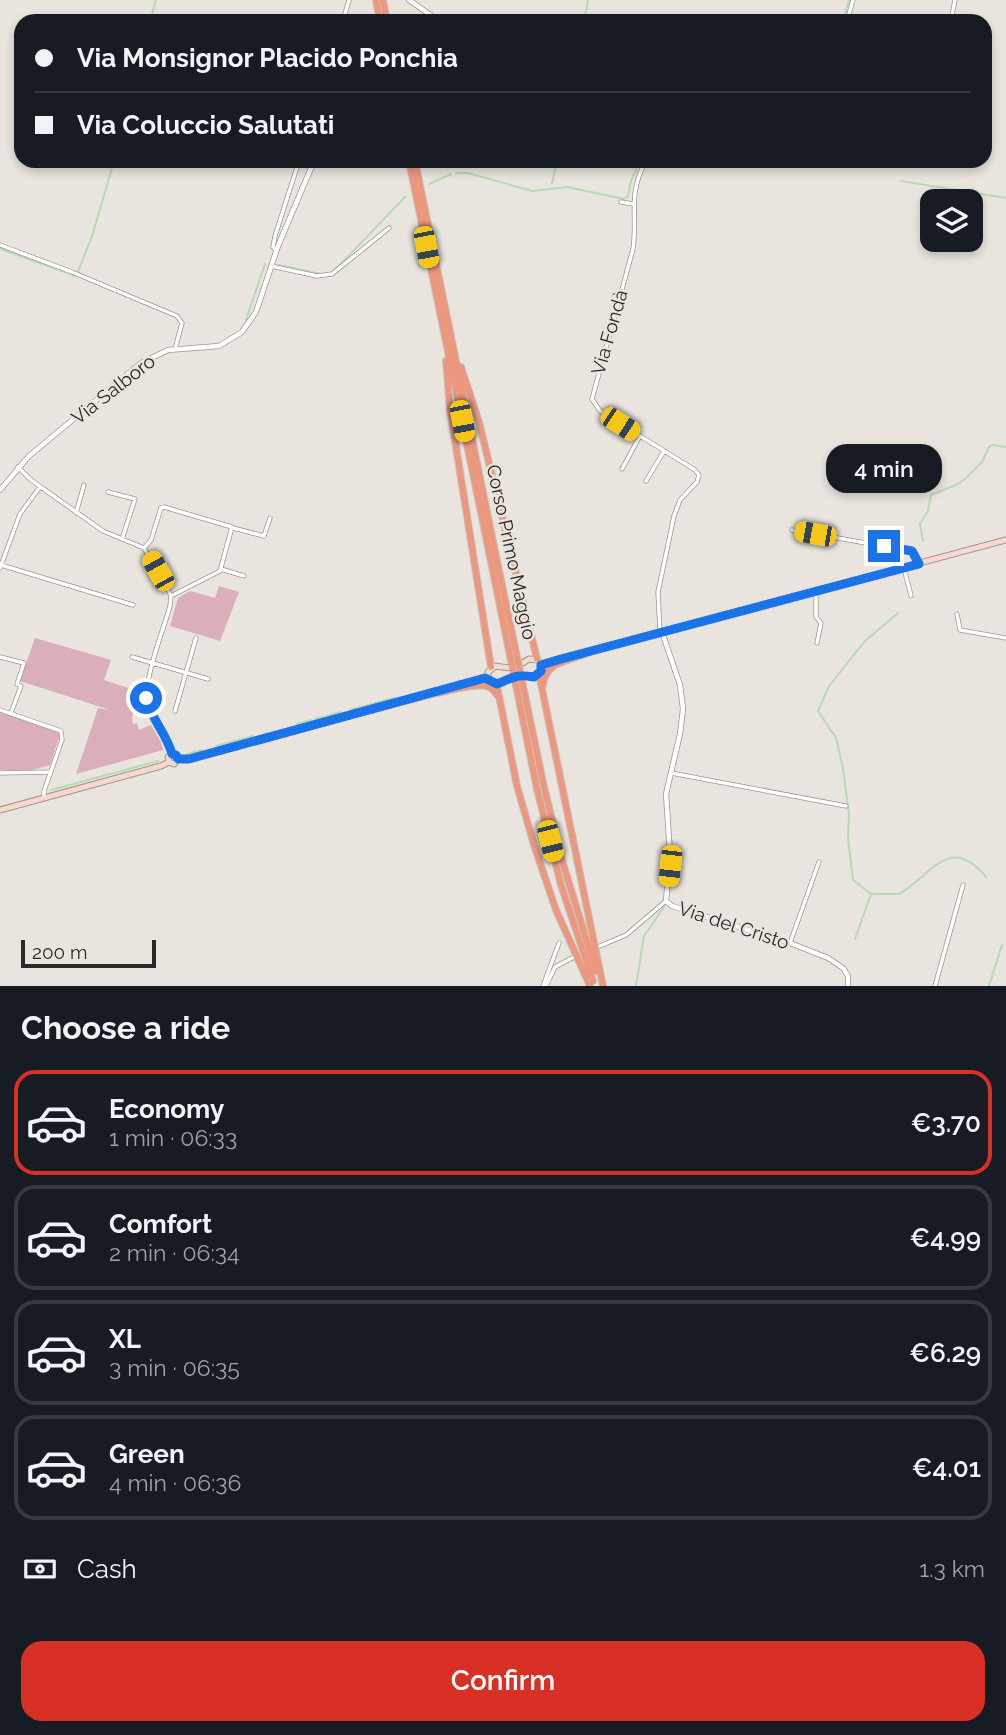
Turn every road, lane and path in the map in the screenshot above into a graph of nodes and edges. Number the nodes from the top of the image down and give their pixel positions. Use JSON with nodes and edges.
{"nodes":[{"id":1,"x":410,"y":0,"type":"edge"},
{"id":2,"x":429,"y":14,"type":"edge"},
{"id":3,"x":297,"y":168,"type":"edge"},
{"id":4,"x":311,"y":168,"type":"edge"},
{"id":5,"x":411,"y":168,"type":"edge"},
{"id":6,"x":416,"y":168,"type":"edge"},
{"id":7,"x":643,"y":168,"type":"edge"},
{"id":8,"x":621,"y":202,"type":"dead end"},
{"id":9,"x":633,"y":204,"type":"junction"},
{"id":10,"x":389,"y":228,"type":"dead end"},
{"id":11,"x":0,"y":245,"type":"edge"},
{"id":12,"x":276,"y":251,"type":"junction"},
{"id":13,"x":271,"y":266,"type":"junction"},
{"id":14,"x":444,"y":317,"type":"junction"},
{"id":15,"x":175,"y":349,"type":"junction"},
{"id":16,"x":640,"y":436,"type":"junction"},
{"id":17,"x":664,"y":452,"type":"junction"},
{"id":18,"x":18,"y":467,"type":"junction"},
{"id":19,"x":622,"y":469,"type":"dead end"},
{"id":20,"x":646,"y":481,"type":"dead end"},
{"id":21,"x":84,"y":485,"type":"dead end"},
{"id":22,"x":40,"y":487,"type":"junction"},
{"id":23,"x":0,"y":490,"type":"edge"},
{"id":24,"x":108,"y":492,"type":"dead end"},
{"id":25,"x":76,"y":513,"type":"junction"},
{"id":26,"x":270,"y":518,"type":"dead end"},
{"id":27,"x":233,"y":528,"type":"junction"},
{"id":28,"x":792,"y":530,"type":"dead end"},
{"id":29,"x":122,"y":540,"type":"junction"},
{"id":30,"x":1006,"y":540,"type":"edge"},
{"id":31,"x":145,"y":548,"type":"junction"},
{"id":32,"x":919,"y":564,"type":"junction"},
{"id":33,"x":1,"y":567,"type":"edge"},
{"id":34,"x":904,"y":568,"type":"junction"},
{"id":35,"x":221,"y":569,"type":"junction"},
{"id":36,"x":244,"y":576,"type":"dead end"},
{"id":37,"x":817,"y":591,"type":"junction"},
{"id":38,"x":171,"y":596,"type":"junction"},
{"id":39,"x":911,"y":596,"type":"dead end"},
{"id":40,"x":133,"y":605,"type":"dead end"},
{"id":41,"x":957,"y":614,"type":"dead end"},
{"id":42,"x":661,"y":632,"type":"junction"},
{"id":43,"x":1006,"y":638,"type":"edge"},
{"id":44,"x":196,"y":639,"type":"dead end"},
{"id":45,"x":817,"y":643,"type":"dead end"},
{"id":46,"x":591,"y":651,"type":"junction"},
{"id":47,"x":0,"y":657,"type":"edge"},
{"id":48,"x":132,"y":657,"type":"dead end"},
{"id":49,"x":539,"y":662,"type":"junction"},
{"id":50,"x":153,"y":663,"type":"junction"},
{"id":51,"x":491,"y":667,"type":"junction"},
{"id":52,"x":186,"y":673,"type":"junction"},
{"id":53,"x":539,"y":674,"type":"junction"},
{"id":54,"x":208,"y":679,"type":"dead end"},
{"id":55,"x":491,"y":680,"type":"junction"},
{"id":56,"x":543,"y":687,"type":"junction"},
{"id":57,"x":426,"y":695,"type":"junction"},
{"id":58,"x":498,"y":697,"type":"junction"},
{"id":59,"x":0,"y":710,"type":"edge"},
{"id":60,"x":175,"y":711,"type":"dead end"},
{"id":61,"x":11,"y":713,"type":"junction"},
{"id":62,"x":172,"y":754,"type":"junction"},
{"id":63,"x":178,"y":759,"type":"junction"},
{"id":64,"x":169,"y":762,"type":"junction"},
{"id":65,"x":50,"y":772,"type":"junction"},
{"id":66,"x":0,"y":773,"type":"edge"},
{"id":67,"x":671,"y":773,"type":"junction"},
{"id":68,"x":540,"y":788,"type":"junction"},
{"id":69,"x":44,"y":798,"type":"junction"},
{"id":70,"x":846,"y":806,"type":"dead end"},
{"id":71,"x":0,"y":810,"type":"edge"},
{"id":72,"x":819,"y":862,"type":"dead end"},
{"id":73,"x":964,"y":885,"type":"dead end"},
{"id":74,"x":666,"y":901,"type":"junction"},
{"id":75,"x":559,"y":943,"type":"dead end"},
{"id":76,"x":790,"y":943,"type":"junction"},
{"id":77,"x":600,"y":946,"type":"dead end"},
{"id":78,"x":572,"y":958,"type":"dead end"},
{"id":79,"x":545,"y":986,"type":"edge"},
{"id":80,"x":592,"y":986,"type":"edge"},
{"id":81,"x":602,"y":986,"type":"edge"},
{"id":82,"x":848,"y":986,"type":"edge"},
{"id":83,"x":935,"y":986,"type":"edge"}],
"edges":[{"from":1,"to":2,"type":"street"},
{"from":3,"to":12,"type":"street","name":"Via Salboro"},
{"from":4,"to":12,"type":"street","name":"Via Salboro"},
{"from":5,"to":14,"type":"highway","name":"Corso Primo Maggio"},
{"from":6,"to":14,"type":"highway","name":"Corso Primo Maggio"},
{"from":7,"to":9,"type":"street"},
{"from":8,"to":9,"type":"street"},
{"from":9,"to":16,"type":"street","name":"Via Fondà"},
{"from":10,"to":13,"type":"street"},
{"from":11,"to":15,"type":"street"},
{"from":12,"to":13,"type":"street","name":"Via Salboro"},
{"from":13,"to":15,"type":"street","name":"Via Salboro"},
{"from":14,"to":49,"type":"highway"},
{"from":14,"to":51,"type":"highway"},
{"from":14,"to":68,"type":"highway","name":"Corso Primo Maggio","bridge":true},
{"from":15,"to":18,"type":"street","name":"Via Salboro"},
{"from":16,"to":17,"type":"street","name":"Via Fondà"},
{"from":16,"to":19,"type":"street"},
{"from":17,"to":20,"type":"street"},
{"from":17,"to":42,"type":"street","name":"Via Fondà"},
{"from":18,"to":22,"type":"street"},
{"from":18,"to":23,"type":"street","name":"Via Salboro"},
{"from":21,"to":25,"type":"street"},
{"from":22,"to":25,"type":"street"},
{"from":22,"to":33,"type":"street"},
{"from":24,"to":29,"type":"street"},
{"from":25,"to":29,"type":"street"},
{"from":26,"to":27,"type":"street"},
{"from":27,"to":31,"type":"street"},
{"from":27,"to":35,"type":"street"},
{"from":28,"to":32,"type":"street"},
{"from":29,"to":31,"type":"street"},
{"from":30,"to":32,"type":"main road"},
{"from":31,"to":38,"type":"street"},
{"from":32,"to":34,"type":"main road"},
{"from":33,"to":40,"type":"street"},
{"from":34,"to":37,"type":"main road"},
{"from":34,"to":39,"type":"street"},
{"from":35,"to":36,"type":"street"},
{"from":35,"to":38,"type":"street"},
{"from":37,"to":42,"type":"main road"},
{"from":37,"to":45,"type":"street"},
{"from":38,"to":50,"type":"street"},
{"from":41,"to":43,"type":"street"},
{"from":42,"to":46,"type":"main road"},
{"from":42,"to":67,"type":"street","name":"Via del Cristo"},
{"from":44,"to":52,"type":"street"},
{"from":46,"to":49,"type":"main road"},
{"from":46,"to":56,"type":"highway"},
{"from":47,"to":61,"type":"street"},
{"from":48,"to":50,"type":"street"},
{"from":49,"to":51,"type":"main road"},
{"from":49,"to":53,"type":"main road"},
{"from":50,"to":52,"type":"street"},
{"from":50,"to":62,"type":"street"},
{"from":51,"to":55,"type":"main road"},
{"from":52,"to":54,"type":"street"},
{"from":52,"to":60,"type":"street"},
{"from":53,"to":55,"type":"main road"},
{"from":53,"to":56,"type":"highway"},
{"from":55,"to":57,"type":"main road"},
{"from":55,"to":58,"type":"highway"},
{"from":56,"to":81,"type":"highway"},
{"from":57,"to":58,"type":"highway"},
{"from":57,"to":63,"type":"main road"},
{"from":58,"to":80,"type":"highway"},
{"from":59,"to":61,"type":"street"},
{"from":61,"to":65,"type":"street"},
{"from":62,"to":63,"type":"main road"},
{"from":62,"to":64,"type":"main road"},
{"from":63,"to":64,"type":"main road"},
{"from":64,"to":69,"type":"main road"},
{"from":65,"to":66,"type":"street"},
{"from":65,"to":69,"type":"street"},
{"from":67,"to":70,"type":"street"},
{"from":67,"to":74,"type":"street","name":"Via del Cristo"},
{"from":68,"to":80,"type":"highway","name":"Corso Primo Maggio"},
{"from":68,"to":81,"type":"highway","name":"Corso Primo Maggio"},
{"from":69,"to":71,"type":"main road"},
{"from":72,"to":76,"type":"street"},
{"from":73,"to":83,"type":"street"},
{"from":74,"to":76,"type":"street","name":"Via del Cristo"},
{"from":74,"to":77,"type":"street"},
{"from":75,"to":79,"type":"street"},
{"from":76,"to":82,"type":"street","name":"Via del Cristo"},
{"from":78,"to":79,"type":"street"}]}
